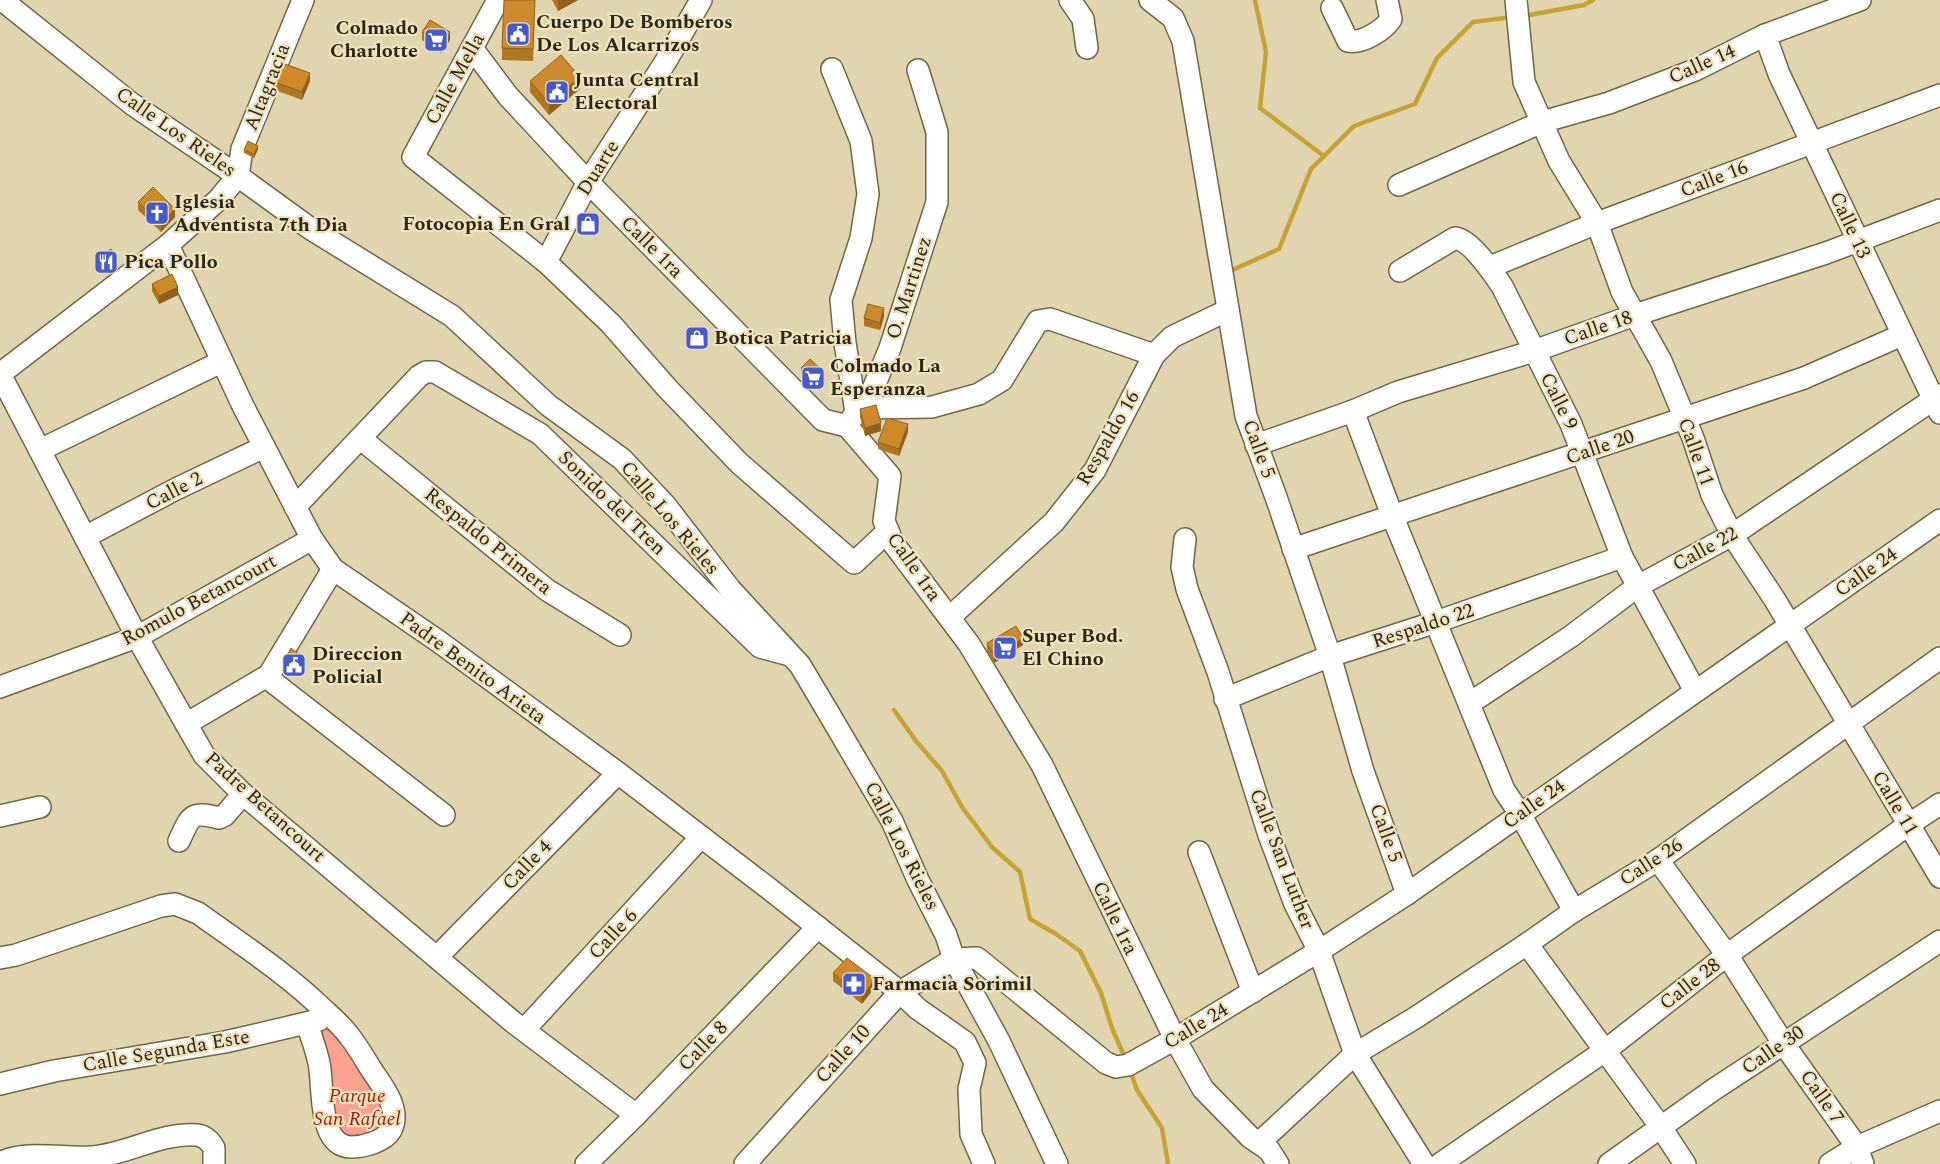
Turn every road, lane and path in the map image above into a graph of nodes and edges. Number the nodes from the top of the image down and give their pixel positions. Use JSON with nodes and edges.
{"nodes":[{"id":1,"x":2,"y":0,"type":"edge"},
{"id":2,"x":303,"y":0,"type":"edge"},
{"id":3,"x":498,"y":0,"type":"edge"},
{"id":4,"x":701,"y":0,"type":"edge"},
{"id":5,"x":1070,"y":0,"type":"edge"},
{"id":6,"x":1150,"y":0,"type":"edge"},
{"id":7,"x":1387,"y":0,"type":"edge"},
{"id":8,"x":1516,"y":0,"type":"edge"},
{"id":9,"x":1860,"y":0,"type":"edge"},
{"id":10,"x":1332,"y":8,"type":"dead end"},
{"id":11,"x":1765,"y":35,"type":"junction"},
{"id":12,"x":472,"y":48,"type":"junction"},
{"id":13,"x":1087,"y":48,"type":"dead end"},
{"id":14,"x":832,"y":69,"type":"dead end"},
{"id":15,"x":918,"y":70,"type":"dead end"},
{"id":16,"x":1940,"y":95,"type":"edge"},
{"id":17,"x":1542,"y":122,"type":"junction"},
{"id":18,"x":1811,"y":142,"type":"junction"},
{"id":19,"x":238,"y":176,"type":"junction"},
{"id":20,"x":588,"y":182,"type":"junction"},
{"id":21,"x":1399,"y":185,"type":"dead end"},
{"id":22,"x":1940,"y":210,"type":"edge"},
{"id":23,"x":1597,"y":223,"type":"junction"},
{"id":24,"x":1858,"y":242,"type":"junction"},
{"id":25,"x":168,"y":245,"type":"junction"},
{"id":26,"x":546,"y":262,"type":"junction"},
{"id":27,"x":1490,"y":267,"type":"junction"},
{"id":28,"x":1400,"y":271,"type":"dead end"},
{"id":29,"x":1228,"y":310,"type":"junction"},
{"id":30,"x":1635,"y":314,"type":"junction"},
{"id":31,"x":1902,"y":335,"type":"junction"},
{"id":32,"x":1534,"y":351,"type":"junction"},
{"id":33,"x":1154,"y":355,"type":"junction"},
{"id":34,"x":221,"y":362,"type":"junction"},
{"id":35,"x":0,"y":374,"type":"edge"},
{"id":36,"x":1938,"y":402,"type":"edge"},
{"id":37,"x":1353,"y":411,"type":"junction"},
{"id":38,"x":856,"y":415,"type":"junction"},
{"id":39,"x":1684,"y":418,"type":"junction"},
{"id":40,"x":360,"y":439,"type":"junction"},
{"id":41,"x":1256,"y":445,"type":"junction"},
{"id":42,"x":264,"y":447,"type":"junction"},
{"id":43,"x":40,"y":450,"type":"junction"},
{"id":44,"x":1583,"y":453,"type":"junction"},
{"id":45,"x":295,"y":507,"type":"junction"},
{"id":46,"x":1392,"y":515,"type":"junction"},
{"id":47,"x":1940,"y":520,"type":"edge"},
{"id":48,"x":888,"y":531,"type":"junction"},
{"id":49,"x":1732,"y":535,"type":"junction"},
{"id":50,"x":85,"y":537,"type":"junction"},
{"id":51,"x":312,"y":539,"type":"junction"},
{"id":52,"x":1185,"y":539,"type":"dead end"},
{"id":53,"x":1293,"y":549,"type":"junction"},
{"id":54,"x":1622,"y":557,"type":"junction"},
{"id":55,"x":333,"y":569,"type":"junction"},
{"id":56,"x":1638,"y":586,"type":"junction"},
{"id":57,"x":950,"y":618,"type":"junction"},
{"id":58,"x":1436,"y":622,"type":"junction"},
{"id":59,"x":1790,"y":626,"type":"junction"},
{"id":60,"x":620,"y":635,"type":"dead end"},
{"id":61,"x":137,"y":637,"type":"junction"},
{"id":62,"x":790,"y":655,"type":"junction"},
{"id":63,"x":1330,"y":656,"type":"junction"},
{"id":64,"x":1940,"y":658,"type":"edge"},
{"id":65,"x":269,"y":675,"type":"junction"},
{"id":66,"x":0,"y":687,"type":"edge"},
{"id":67,"x":1695,"y":691,"type":"junction"},
{"id":68,"x":1225,"y":699,"type":"junction"},
{"id":69,"x":1470,"y":703,"type":"junction"},
{"id":70,"x":1848,"y":723,"type":"junction"},
{"id":71,"x":186,"y":724,"type":"junction"},
{"id":72,"x":618,"y":773,"type":"junction"},
{"id":73,"x":243,"y":794,"type":"junction"},
{"id":74,"x":1940,"y":804,"type":"edge"},
{"id":75,"x":40,"y":807,"type":"dead end"},
{"id":76,"x":1520,"y":814,"type":"junction"},
{"id":77,"x":444,"y":815,"type":"dead end"},
{"id":78,"x":0,"y":816,"type":"edge"},
{"id":79,"x":1908,"y":824,"type":"junction"},
{"id":80,"x":702,"y":837,"type":"junction"},
{"id":81,"x":179,"y":841,"type":"dead end"},
{"id":82,"x":1198,"y":852,"type":"dead end"},
{"id":83,"x":1658,"y":860,"type":"junction"},
{"id":84,"x":1940,"y":877,"type":"edge"},
{"id":85,"x":1407,"y":894,"type":"junction"},
{"id":86,"x":1574,"y":911,"type":"junction"},
{"id":87,"x":818,"y":927,"type":"junction"},
{"id":88,"x":1940,"y":941,"type":"edge"},
{"id":89,"x":1527,"y":944,"type":"junction"},
{"id":90,"x":1319,"y":951,"type":"junction"},
{"id":91,"x":1727,"y":955,"type":"junction"},
{"id":92,"x":437,"y":957,"type":"junction"},
{"id":93,"x":0,"y":958,"type":"edge"},
{"id":94,"x":954,"y":959,"type":"junction"},
{"id":95,"x":900,"y":992,"type":"junction"},
{"id":96,"x":1253,"y":992,"type":"junction"},
{"id":97,"x":331,"y":1017,"type":"junction"},
{"id":98,"x":307,"y":1023,"type":"junction"},
{"id":99,"x":524,"y":1030,"type":"junction"},
{"id":100,"x":1175,"y":1039,"type":"junction"},
{"id":101,"x":1783,"y":1043,"type":"junction"},
{"id":102,"x":1606,"y":1050,"type":"junction"},
{"id":103,"x":1355,"y":1054,"type":"junction"},
{"id":104,"x":0,"y":1084,"type":"edge"},
{"id":105,"x":1940,"y":1111,"type":"edge"},
{"id":106,"x":636,"y":1115,"type":"junction"},
{"id":107,"x":1660,"y":1126,"type":"junction"},
{"id":108,"x":1260,"y":1143,"type":"junction"},
{"id":109,"x":1860,"y":1155,"type":"edge"},
{"id":110,"x":0,"y":1163,"type":"edge"},
{"id":111,"x":214,"y":1164,"type":"edge"},
{"id":112,"x":586,"y":1164,"type":"edge"},
{"id":113,"x":745,"y":1164,"type":"edge"},
{"id":114,"x":984,"y":1164,"type":"edge"},
{"id":115,"x":1056,"y":1164,"type":"edge"},
{"id":116,"x":1278,"y":1164,"type":"edge"},
{"id":117,"x":1424,"y":1164,"type":"edge"},
{"id":118,"x":1440,"y":1164,"type":"edge"},
{"id":119,"x":1608,"y":1164,"type":"edge"},
{"id":120,"x":1686,"y":1164,"type":"edge"},
{"id":121,"x":1830,"y":1164,"type":"edge"}],
"edges":[{"from":1,"to":19,"type":"street","name":"Calle Los Rieles"},
{"from":2,"to":19,"type":"street","name":"Altagracia"},
{"from":3,"to":12,"type":"street","name":"Calle Mella"},
{"from":4,"to":20,"type":"street","name":"Duarte"},
{"from":5,"to":13,"type":"street"},
{"from":6,"to":29,"type":"street","name":"Calle 5"},
{"from":7,"to":10,"type":"street"},
{"from":8,"to":17,"type":"street","name":"Calle 11"},
{"from":9,"to":11,"type":"street","name":"Calle 14"},
{"from":11,"to":17,"type":"street","name":"Calle 14"},
{"from":11,"to":18,"type":"street","name":"Calle 13"},
{"from":12,"to":20,"type":"street","name":"Calle 1ra"},
{"from":12,"to":26,"type":"street","name":"Calle Mella"},
{"from":14,"to":38,"type":"street"},
{"from":15,"to":38,"type":"street","name":"O. Martinez"},
{"from":16,"to":18,"type":"street","name":"Calle 16"},
{"from":17,"to":21,"type":"street","name":"Calle 14"},
{"from":17,"to":23,"type":"street","name":"Calle 11"},
{"from":18,"to":23,"type":"street","name":"Calle 16"},
{"from":18,"to":24,"type":"street","name":"Calle 13"},
{"from":19,"to":25,"type":"street"},
{"from":19,"to":62,"type":"street","name":"Calle Los Rieles"},
{"from":20,"to":26,"type":"street","name":"Duarte"},
{"from":20,"to":38,"type":"street","name":"Calle 1ra"},
{"from":22,"to":24,"type":"street","name":"Calle 18"},
{"from":23,"to":27,"type":"street","name":"Calle 16"},
{"from":23,"to":30,"type":"street","name":"Calle 11"},
{"from":24,"to":30,"type":"street","name":"Calle 18"},
{"from":24,"to":31,"type":"street","name":"Calle 13"},
{"from":25,"to":34,"type":"street","name":"Padre Benito Arieta"},
{"from":25,"to":35,"type":"street"},
{"from":26,"to":48,"type":"street"},
{"from":27,"to":28,"type":"street","name":"Calle 9"},
{"from":27,"to":32,"type":"street","name":"Calle 9"},
{"from":29,"to":33,"type":"street","name":"Respaldo 16"},
{"from":29,"to":41,"type":"street","name":"Calle 5"},
{"from":30,"to":32,"type":"street","name":"Calle 18"},
{"from":30,"to":39,"type":"street","name":"Calle 11"},
{"from":31,"to":36,"type":"street","name":"Calle 13"},
{"from":31,"to":39,"type":"street","name":"Calle 20"},
{"from":32,"to":37,"type":"street","name":"Calle 18"},
{"from":32,"to":44,"type":"street","name":"Calle 9"},
{"from":33,"to":38,"type":"street"},
{"from":33,"to":57,"type":"street","name":"Respaldo 16"},
{"from":34,"to":42,"type":"street","name":"Padre Benito Arieta"},
{"from":34,"to":43,"type":"street"},
{"from":35,"to":43,"type":"street","name":"Padre Betancourt"},
{"from":36,"to":49,"type":"street","name":"Calle 22"},
{"from":37,"to":41,"type":"street","name":"Calle 18"},
{"from":37,"to":46,"type":"street"},
{"from":38,"to":48,"type":"street","name":"Calle 1ra"},
{"from":39,"to":44,"type":"street","name":"Calle 20"},
{"from":39,"to":49,"type":"street","name":"Calle 11"},
{"from":40,"to":45,"type":"street"},
{"from":40,"to":60,"type":"street","name":"Respaldo Primera"},
{"from":40,"to":62,"type":"street","name":"Sonido del Tren"},
{"from":41,"to":53,"type":"street","name":"Calle 5"},
{"from":42,"to":45,"type":"street","name":"Padre Benito Arieta"},
{"from":42,"to":50,"type":"street","name":"Calle 2"},
{"from":43,"to":50,"type":"street","name":"Padre Betancourt"},
{"from":44,"to":46,"type":"street","name":"Calle 20"},
{"from":44,"to":54,"type":"street","name":"Calle 9"},
{"from":45,"to":51,"type":"street","name":"Padre Benito Arieta"},
{"from":46,"to":53,"type":"street","name":"Calle 20"},
{"from":46,"to":58,"type":"street"},
{"from":47,"to":59,"type":"street","name":"Calle 24"},
{"from":48,"to":57,"type":"street","name":"Calle 1ra"},
{"from":49,"to":56,"type":"street","name":"Calle 22"},
{"from":49,"to":59,"type":"street","name":"Calle 11"},
{"from":50,"to":61,"type":"street","name":"Padre Betancourt"},
{"from":51,"to":55,"type":"street","name":"Padre Benito Arieta"},
{"from":51,"to":61,"type":"street","name":"Romulo Betancourt"},
{"from":52,"to":68,"type":"street","name":"Calle San Luther"},
{"from":53,"to":63,"type":"street","name":"Calle 5"},
{"from":54,"to":56,"type":"street","name":"Calle 9"},
{"from":54,"to":58,"type":"street","name":"Respaldo 22"},
{"from":55,"to":65,"type":"street"},
{"from":55,"to":72,"type":"street","name":"Padre Benito Arieta"},
{"from":56,"to":67,"type":"street","name":"Calle 9"},
{"from":56,"to":69,"type":"street","name":"Calle 22"},
{"from":57,"to":100,"type":"street","name":"Calle 1ra"},
{"from":58,"to":63,"type":"street","name":"Respaldo 22"},
{"from":58,"to":69,"type":"street"},
{"from":59,"to":67,"type":"street","name":"Calle 24"},
{"from":59,"to":70,"type":"street","name":"Calle 11"},
{"from":61,"to":66,"type":"street","name":"Romulo Betancourt"},
{"from":61,"to":71,"type":"street","name":"Padre Betancourt"},
{"from":62,"to":94,"type":"street","name":"Calle Los Rieles"},
{"from":63,"to":68,"type":"street","name":"Respaldo 22"},
{"from":63,"to":85,"type":"street","name":"Calle 5"},
{"from":64,"to":70,"type":"street","name":"Calle 26"},
{"from":65,"to":71,"type":"street"},
{"from":65,"to":77,"type":"street"},
{"from":67,"to":76,"type":"street","name":"Calle 24"},
{"from":68,"to":90,"type":"street","name":"Calle San Luther"},
{"from":69,"to":76,"type":"street"},
{"from":70,"to":79,"type":"street","name":"Calle 11"},
{"from":70,"to":83,"type":"street","name":"Calle 26"},
{"from":71,"to":73,"type":"street","name":"Padre Betancourt"},
{"from":72,"to":80,"type":"street","name":"Padre Benito Arieta"},
{"from":72,"to":92,"type":"street","name":"Calle 4"},
{"from":73,"to":81,"type":"street"},
{"from":73,"to":92,"type":"street","name":"Padre Betancourt"},
{"from":74,"to":79,"type":"street","name":"Calle 28"},
{"from":75,"to":78,"type":"street"},
{"from":76,"to":85,"type":"street","name":"Calle 24"},
{"from":76,"to":86,"type":"street"},
{"from":79,"to":84,"type":"street","name":"Calle 11"},
{"from":79,"to":91,"type":"street","name":"Calle 28"},
{"from":80,"to":87,"type":"street","name":"Padre Benito Arieta"},
{"from":80,"to":99,"type":"street","name":"Calle 6"},
{"from":82,"to":96,"type":"street"},
{"from":83,"to":86,"type":"street","name":"Calle 26"},
{"from":83,"to":91,"type":"street","name":"Calle 7"},
{"from":85,"to":90,"type":"street","name":"Calle 24"},
{"from":86,"to":89,"type":"street","name":"Calle 26"},
{"from":87,"to":95,"type":"street","name":"Padre Benito Arieta"},
{"from":87,"to":106,"type":"street","name":"Calle 8"},
{"from":88,"to":101,"type":"street","name":"Calle 30"},
{"from":89,"to":102,"type":"street"},
{"from":89,"to":103,"type":"street","name":"Calle 26"},
{"from":90,"to":96,"type":"street","name":"Calle 24"},
{"from":90,"to":103,"type":"street","name":"Calle San Luther"},
{"from":91,"to":101,"type":"street","name":"Calle 7"},
{"from":91,"to":102,"type":"street","name":"Calle 28"},
{"from":92,"to":99,"type":"street","name":"Padre Betancourt"},
{"from":93,"to":97,"type":"street"},
{"from":94,"to":95,"type":"street","name":"Calle 10"},
{"from":94,"to":100,"type":"street","name":"Calle 24"},
{"from":94,"to":115,"type":"street","name":"Calle Los Rieles"},
{"from":95,"to":113,"type":"street","name":"Calle 10"},
{"from":95,"to":114,"type":"street","name":"Padre Benito Arieta"},
{"from":96,"to":100,"type":"street","name":"Calle 24"},
{"from":97,"to":98,"type":"street","name":"Calle Segunda Este"},
{"from":97,"to":98,"type":"street"},
{"from":98,"to":104,"type":"street","name":"Calle Segunda Este"},
{"from":99,"to":106,"type":"street","name":"Padre Betancourt"},
{"from":100,"to":108,"type":"street","name":"Calle 1ra"},
{"from":101,"to":107,"type":"street","name":"Calle 30"},
{"from":101,"to":109,"type":"street","name":"Calle 7"},
{"from":102,"to":107,"type":"street"},
{"from":102,"to":118,"type":"street","name":"Calle 28"},
{"from":103,"to":108,"type":"street","name":"Calle 26"},
{"from":103,"to":117,"type":"street","name":"Calle San Luther"},
{"from":105,"to":109,"type":"street"},
{"from":106,"to":112,"type":"street","name":"Calle 8"},
{"from":107,"to":119,"type":"street","name":"Calle 30"},
{"from":107,"to":120,"type":"street"},
{"from":108,"to":116,"type":"street","name":"Calle 1ra"},
{"from":109,"to":121,"type":"street"},
{"from":110,"to":111,"type":"street"}]}
